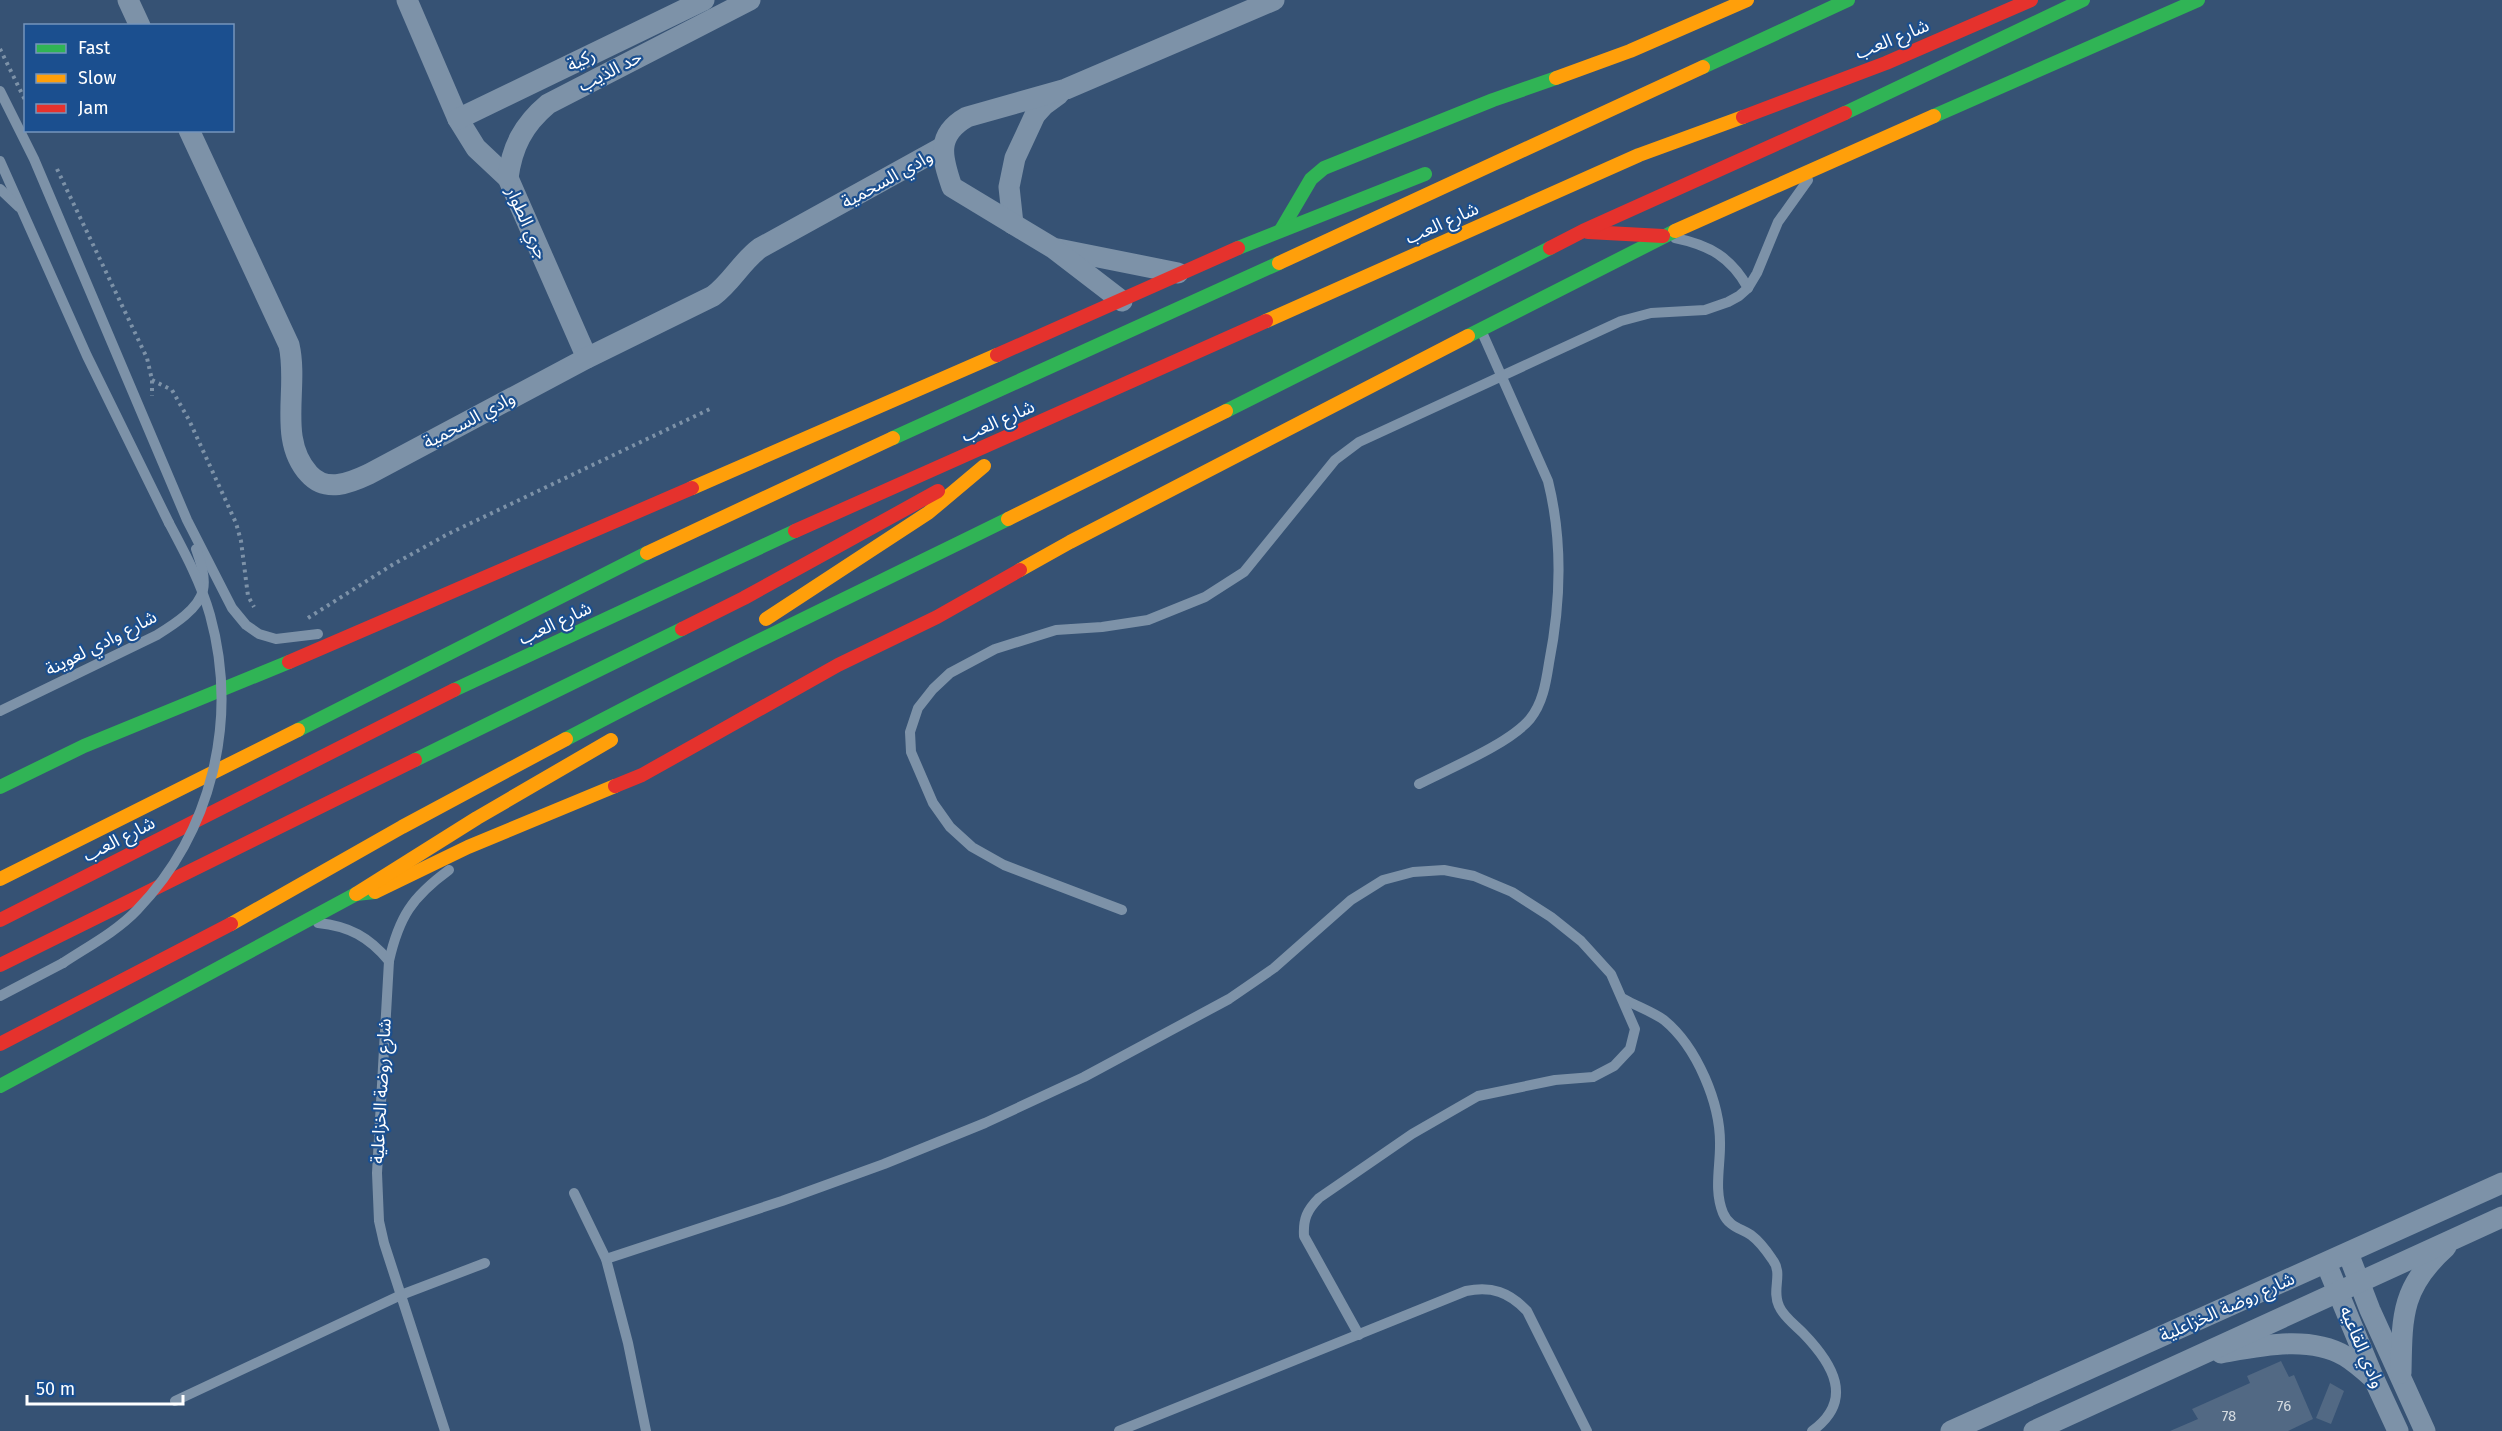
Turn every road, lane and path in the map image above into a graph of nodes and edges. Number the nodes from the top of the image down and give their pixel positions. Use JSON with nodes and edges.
{"nodes":[{"id":1,"x":128,"y":0,"type":"edge"},
{"id":2,"x":407,"y":0,"type":"edge"},
{"id":3,"x":704,"y":0,"type":"edge"},
{"id":4,"x":750,"y":0,"type":"edge"},
{"id":5,"x":1274,"y":0,"type":"edge"},
{"id":6,"x":1747,"y":0,"type":"edge"},
{"id":7,"x":1848,"y":0,"type":"edge"},
{"id":8,"x":2083,"y":0,"type":"edge"},
{"id":9,"x":2198,"y":0,"type":"edge"},
{"id":10,"x":2026,"y":2,"type":"edge"},
{"id":11,"x":1695,"y":8,"type":"dead end"},
{"id":12,"x":139,"y":24,"type":"edge"},
{"id":13,"x":1675,"y":33,"type":"junction"},
{"id":14,"x":0,"y":49,"type":"edge"},
{"id":15,"x":1701,"y":66,"type":"junction"},
{"id":16,"x":1066,"y":89,"type":"junction"},
{"id":17,"x":0,"y":90,"type":"edge"},
{"id":18,"x":24,"y":98,"type":"edge"},
{"id":19,"x":458,"y":120,"type":"junction"},
{"id":20,"x":190,"y":132,"type":"edge"},
{"id":21,"x":1513,"y":139,"type":"dead end"},
{"id":22,"x":943,"y":147,"type":"junction"},
{"id":23,"x":0,"y":161,"type":"edge"},
{"id":24,"x":54,"y":162,"type":"dead end"},
{"id":25,"x":1436,"y":170,"type":"dead end"},
{"id":26,"x":1815,"y":171,"type":"junction"},
{"id":27,"x":508,"y":178,"type":"junction"},
{"id":28,"x":0,"y":189,"type":"edge"},
{"id":29,"x":21,"y":209,"type":"junction"},
{"id":30,"x":1013,"y":224,"type":"junction"},
{"id":31,"x":1281,"y":230,"type":"junction"},
{"id":32,"x":1583,"y":231,"type":"junction"},
{"id":33,"x":1663,"y":236,"type":"junction"},
{"id":34,"x":1053,"y":248,"type":"junction"},
{"id":35,"x":1178,"y":273,"type":"junction"},
{"id":36,"x":1748,"y":288,"type":"junction"},
{"id":37,"x":1122,"y":301,"type":"junction"},
{"id":38,"x":1481,"y":330,"type":"junction"},
{"id":39,"x":586,"y":358,"type":"junction"},
{"id":40,"x":1501,"y":376,"type":"junction"},
{"id":41,"x":152,"y":380,"type":"junction"},
{"id":42,"x":153,"y":401,"type":"dead end"},
{"id":43,"x":712,"y":408,"type":"dead end"},
{"id":44,"x":1044,"y":420,"type":"junction"},
{"id":45,"x":993,"y":460,"type":"junction"},
{"id":46,"x":187,"y":520,"type":"junction"},
{"id":47,"x":256,"y":611,"type":"dead end"},
{"id":48,"x":389,"y":620,"type":"junction"},
{"id":49,"x":297,"y":622,"type":"dead end"},
{"id":50,"x":759,"y":642,"type":"junction"},
{"id":51,"x":687,"y":675,"type":"junction"},
{"id":52,"x":708,"y":681,"type":"dead end"},
{"id":53,"x":0,"y":711,"type":"edge"},
{"id":54,"x":619,"y":735,"type":"dead end"},
{"id":55,"x":84,"y":746,"type":"junction"},
{"id":56,"x":52,"y":776,"type":"dead end"},
{"id":57,"x":1419,"y":784,"type":"dead end"},
{"id":58,"x":0,"y":787,"type":"edge"},
{"id":59,"x":175,"y":793,"type":"junction"},
{"id":60,"x":84,"y":822,"type":"dead end"},
{"id":61,"x":468,"y":847,"type":"junction"},
{"id":62,"x":0,"y":879,"type":"edge"},
{"id":63,"x":356,"y":894,"type":"junction"},
{"id":64,"x":1122,"y":910,"type":"dead end"},
{"id":65,"x":0,"y":920,"type":"edge"},
{"id":66,"x":301,"y":924,"type":"junction"},
{"id":67,"x":389,"y":961,"type":"junction"},
{"id":68,"x":0,"y":965,"type":"edge"},
{"id":69,"x":0,"y":996,"type":"edge"},
{"id":70,"x":1624,"y":999,"type":"junction"},
{"id":71,"x":0,"y":1044,"type":"edge"},
{"id":72,"x":0,"y":1086,"type":"edge"},
{"id":73,"x":2502,"y":1183,"type":"edge"},
{"id":74,"x":574,"y":1192,"type":"dead end"},
{"id":75,"x":2502,"y":1217,"type":"edge"},
{"id":76,"x":2458,"y":1237,"type":"junction"},
{"id":77,"x":2348,"y":1253,"type":"junction"},
{"id":78,"x":606,"y":1259,"type":"junction"},
{"id":79,"x":485,"y":1263,"type":"dead end"},
{"id":80,"x":2326,"y":1263,"type":"junction"},
{"id":81,"x":2359,"y":1283,"type":"junction"},
{"id":82,"x":2339,"y":1292,"type":"junction"},
{"id":83,"x":401,"y":1294,"type":"junction"},
{"id":84,"x":1359,"y":1335,"type":"junction"},
{"id":85,"x":2191,"y":1358,"type":"junction"},
{"id":86,"x":2374,"y":1379,"type":"junction"},
{"id":87,"x":2401,"y":1379,"type":"junction"},
{"id":88,"x":175,"y":1401,"type":"dead end"},
{"id":89,"x":445,"y":1431,"type":"edge"},
{"id":90,"x":646,"y":1431,"type":"edge"},
{"id":91,"x":1119,"y":1431,"type":"edge"},
{"id":92,"x":1587,"y":1431,"type":"edge"},
{"id":93,"x":1812,"y":1431,"type":"edge"},
{"id":94,"x":1952,"y":1431,"type":"edge"},
{"id":95,"x":2034,"y":1431,"type":"edge"},
{"id":96,"x":2398,"y":1431,"type":"edge"},
{"id":97,"x":2425,"y":1431,"type":"edge"}],
"edges":[{"from":1,"to":12,"type":"street"},
{"from":2,"to":19,"type":"street","name":"جري الطوار"},
{"from":3,"to":19,"type":"street","name":"ركية"},
{"from":4,"to":27,"type":"street","name":"حد الذيب"},
{"from":5,"to":16,"type":"street","name":"وادي السحمية"},
{"from":6,"to":13,"type":"main road"},
{"from":7,"to":15,"type":"main road","name":"شارع العب"},
{"from":8,"to":32,"type":"main road"},
{"from":9,"to":26,"type":"main road"},
{"from":10,"to":44,"type":"main road","name":"شارع العب"},
{"from":11,"to":13,"type":"main road"},
{"from":13,"to":31,"type":"main road"},
{"from":14,"to":18,"type":"path"},
{"from":15,"to":21,"type":"main road"},
{"from":15,"to":59,"type":"main road","name":"شارع العب"},
{"from":16,"to":22,"type":"street","name":"وادي السحمية"},
{"from":16,"to":30,"type":"street","name":"وادي السحمية"},
{"from":17,"to":46,"type":"lane"},
{"from":19,"to":27,"type":"street","name":"جري الطوار"},
{"from":20,"to":39,"type":"street","name":"وادي السحمية"},
{"from":22,"to":30,"type":"street","name":"وادي السحمية"},
{"from":22,"to":39,"type":"street","name":"وادي السحمية"},
{"from":23,"to":29,"type":"lane"},
{"from":24,"to":41,"type":"path"},
{"from":25,"to":31,"type":"main road"},
{"from":26,"to":33,"type":"main road"},
{"from":26,"to":36,"type":"lane"},
{"from":27,"to":39,"type":"street","name":"جري الطوار"},
{"from":28,"to":29,"type":"lane"},
{"from":29,"to":69,"type":"lane","bridge":true},
{"from":30,"to":34,"type":"street","name":"وادي السحمية"},
{"from":31,"to":35,"type":"main road"},
{"from":32,"to":33,"type":"main road"},
{"from":32,"to":50,"type":"main road"},
{"from":33,"to":36,"type":"lane"},
{"from":33,"to":38,"type":"main road"},
{"from":34,"to":35,"type":"street","name":"وادي السحمية"},
{"from":34,"to":37,"type":"street","name":"وادي السحمية"},
{"from":35,"to":37,"type":"main road"},
{"from":36,"to":40,"type":"lane"},
{"from":37,"to":48,"type":"main road"},
{"from":38,"to":40,"type":"lane"},
{"from":38,"to":61,"type":"main road"},
{"from":40,"to":57,"type":"lane"},
{"from":40,"to":64,"type":"lane"},
{"from":41,"to":42,"type":"path"},
{"from":41,"to":47,"type":"path"},
{"from":43,"to":49,"type":"path"},
{"from":44,"to":45,"type":"main road"},
{"from":44,"to":65,"type":"main road","name":"شارع العب"},
{"from":45,"to":51,"type":"main road"},
{"from":45,"to":68,"type":"main road"},
{"from":46,"to":48,"type":"lane"},
{"from":46,"to":53,"type":"lane","name":"شارع وادي لعوينة"},
{"from":48,"to":55,"type":"main road"},
{"from":50,"to":51,"type":"main road"},
{"from":50,"to":52,"type":"main road"},
{"from":51,"to":71,"type":"main road"},
{"from":54,"to":63,"type":"main road"},
{"from":55,"to":56,"type":"main road"},
{"from":55,"to":58,"type":"main road"},
{"from":59,"to":60,"type":"main road"},
{"from":59,"to":62,"type":"main road","name":"شارع العب"},
{"from":61,"to":63,"type":"main road"},
{"from":61,"to":67,"type":"lane","name":"شارع روضة الخزاعلية"},
{"from":63,"to":66,"type":"main road"},
{"from":66,"to":67,"type":"lane"},
{"from":66,"to":72,"type":"main road"},
{"from":67,"to":83,"type":"lane","name":"شارع روضة الخزاعلية"},
{"from":70,"to":78,"type":"lane"},
{"from":70,"to":84,"type":"lane"},
{"from":70,"to":93,"type":"lane"},
{"from":73,"to":77,"type":"street","name":"شارع روضة الخزاعلية"},
{"from":74,"to":78,"type":"lane"},
{"from":75,"to":76,"type":"street","name":"شارع روضة الخزاعلية"},
{"from":76,"to":81,"type":"street","name":"شارع روضة الخزاعلية"},
{"from":76,"to":87,"type":"street","name":"وادي القاعيه"},
{"from":77,"to":80,"type":"street","name":"شارع روضة الخزاعلية"},
{"from":77,"to":81,"type":"street","name":"وادي القاعيه"},
{"from":78,"to":90,"type":"lane"},
{"from":79,"to":83,"type":"lane"},
{"from":80,"to":82,"type":"street","name":"وادي القاعيه"},
{"from":80,"to":94,"type":"street","name":"شارع روضة الخزاعلية"},
{"from":81,"to":82,"type":"street","name":"شارع روضة الخزاعلية"},
{"from":81,"to":87,"type":"street","name":"وادي القاعيه"},
{"from":82,"to":85,"type":"street","name":"شارع روضة الخزاعلية"},
{"from":82,"to":86,"type":"street","name":"وادي القاعيه"},
{"from":83,"to":88,"type":"lane"},
{"from":83,"to":89,"type":"lane","name":"شارع روضة الخزاعلية"},
{"from":84,"to":91,"type":"lane"},
{"from":84,"to":92,"type":"lane"},
{"from":85,"to":86,"type":"street"},
{"from":85,"to":95,"type":"street","name":"شارع روضة الخزاعلية"},
{"from":86,"to":96,"type":"street","name":"وادي القاعيه"},
{"from":87,"to":97,"type":"street","name":"وادي القاعيه"}]}
